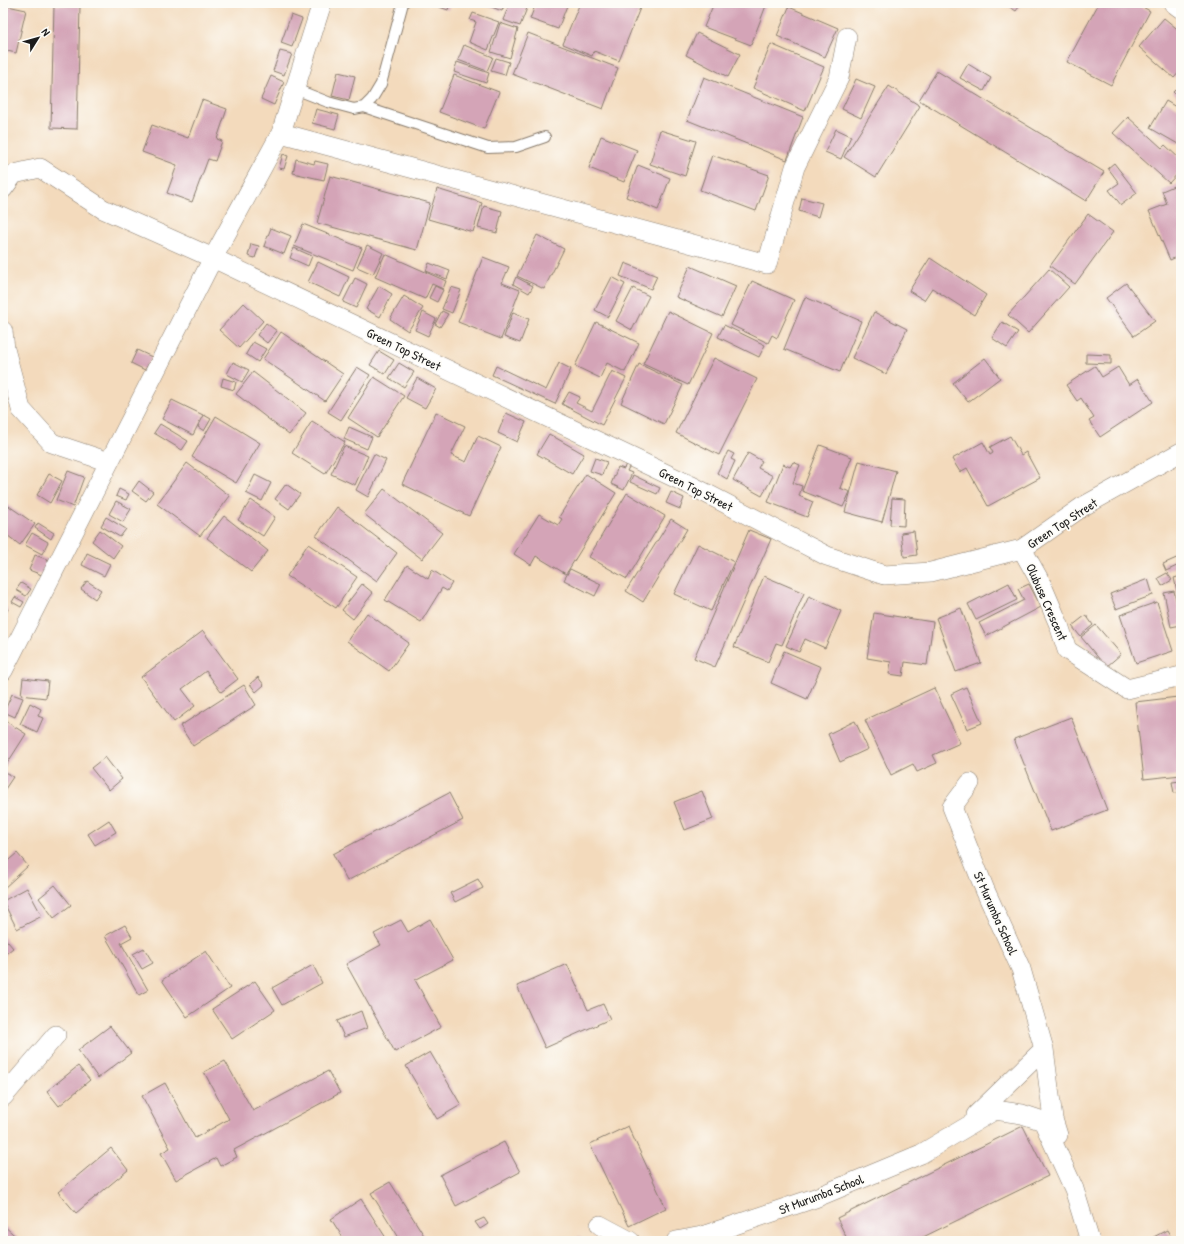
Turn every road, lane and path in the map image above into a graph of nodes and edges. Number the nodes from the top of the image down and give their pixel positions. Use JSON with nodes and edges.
{"nodes":[{"id":1,"x":322,"y":3,"type":"edge"},
{"id":2,"x":403,"y":3,"type":"edge"},
{"id":3,"x":1173,"y":3,"type":"edge"},
{"id":4,"x":1181,"y":9,"type":"edge"},
{"id":5,"x":847,"y":37,"type":"dead end"},
{"id":6,"x":295,"y":89,"type":"junction"},
{"id":7,"x":364,"y":107,"type":"junction"},
{"id":8,"x":281,"y":133,"type":"junction"},
{"id":9,"x":545,"y":137,"type":"dead end"},
{"id":10,"x":3,"y":189,"type":"edge"},
{"id":11,"x":213,"y":258,"type":"junction"},
{"id":12,"x":3,"y":331,"type":"edge"},
{"id":13,"x":1181,"y":452,"type":"edge"},
{"id":14,"x":109,"y":462,"type":"junction"},
{"id":15,"x":1022,"y":549,"type":"junction"},
{"id":16,"x":3,"y":671,"type":"edge"},
{"id":17,"x":1181,"y":676,"type":"edge"},
{"id":18,"x":970,"y":783,"type":"dead end"},
{"id":19,"x":56,"y":1035,"type":"dead end"},
{"id":20,"x":1044,"y":1049,"type":"junction"},
{"id":21,"x":3,"y":1097,"type":"edge"},
{"id":22,"x":960,"y":1131,"type":"junction"},
{"id":23,"x":1074,"y":1188,"type":"junction"},
{"id":24,"x":600,"y":1225,"type":"dead end"},
{"id":25,"x":630,"y":1241,"type":"edge"},
{"id":26,"x":676,"y":1241,"type":"edge"},
{"id":27,"x":1090,"y":1241,"type":"edge"}],
"edges":[{"from":1,"to":6,"type":"street"},
{"from":2,"to":7,"type":"lane"},
{"from":3,"to":4,"type":"street"},
{"from":5,"to":8,"type":"street"},
{"from":6,"to":7,"type":"lane"},
{"from":6,"to":8,"type":"street"},
{"from":7,"to":9,"type":"lane"},
{"from":8,"to":11,"type":"street"},
{"from":10,"to":11,"type":"street","name":"Green Top Street"},
{"from":11,"to":14,"type":"street"},
{"from":11,"to":15,"type":"street","name":"Green Top Street"},
{"from":12,"to":14,"type":"street"},
{"from":13,"to":15,"type":"street","name":"Green Top Street"},
{"from":14,"to":16,"type":"street"},
{"from":15,"to":17,"type":"street","name":"Olubuse Crescent"},
{"from":18,"to":20,"type":"street","name":"St Murumba School"},
{"from":19,"to":21,"type":"street"},
{"from":20,"to":22,"type":"street","name":"St Murumba School"},
{"from":20,"to":23,"type":"street","name":"St Murumba School"},
{"from":22,"to":23,"type":"street","name":"St Murumba School"},
{"from":22,"to":26,"type":"street","name":"St Murumba School"},
{"from":23,"to":27,"type":"street","name":"St Murumba School"},
{"from":24,"to":25,"type":"street"}]}
